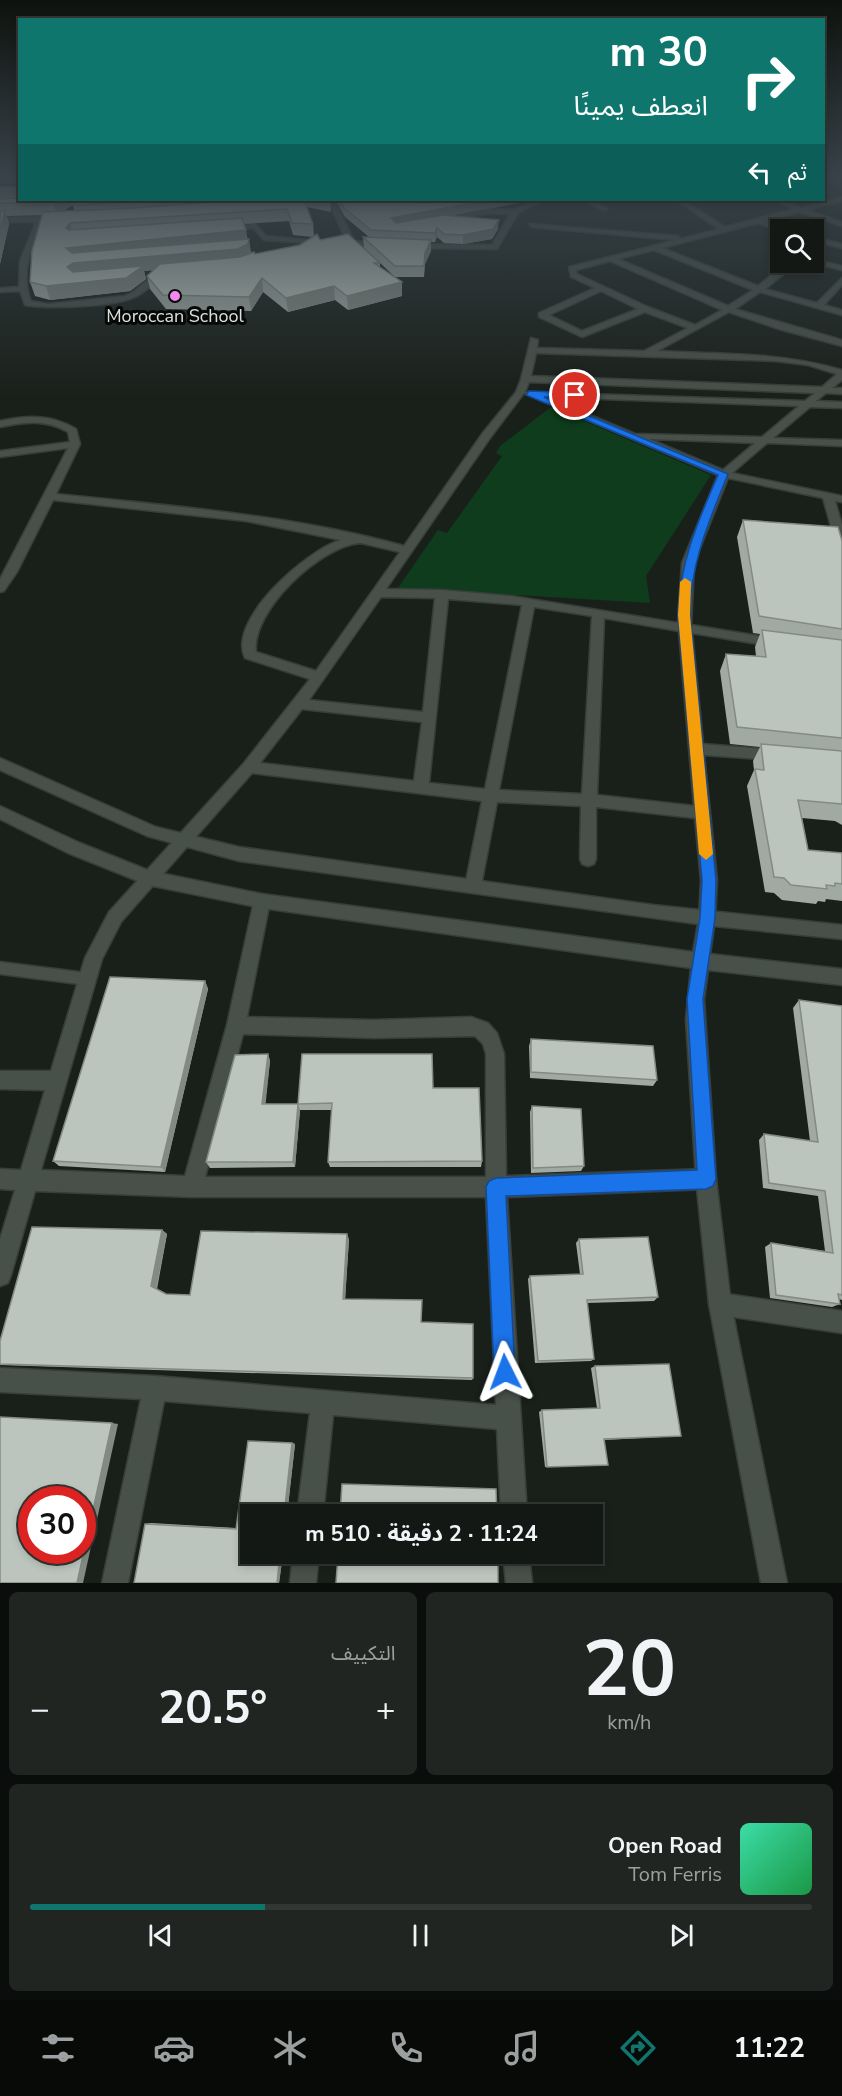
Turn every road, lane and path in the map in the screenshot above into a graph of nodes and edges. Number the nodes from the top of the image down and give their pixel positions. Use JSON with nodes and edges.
{"nodes":[{"id":1,"x":25,"y":251,"type":"edge"},
{"id":2,"x":644,"y":251,"type":"edge"},
{"id":3,"x":663,"y":251,"type":"edge"},
{"id":4,"x":611,"y":259,"type":"junction"},
{"id":5,"x":824,"y":263,"type":"edge"},
{"id":6,"x":842,"y":268,"type":"edge"},
{"id":7,"x":780,"y":273,"type":"edge"},
{"id":8,"x":171,"y":274,"type":"edge"},
{"id":9,"x":159,"y":275,"type":"junction"},
{"id":10,"x":147,"y":276,"type":"edge"},
{"id":11,"x":842,"y":280,"type":"edge"},
{"id":12,"x":601,"y":288,"type":"junction"},
{"id":13,"x":21,"y":289,"type":"junction"},
{"id":14,"x":0,"y":290,"type":"edge"},
{"id":15,"x":761,"y":290,"type":"junction"},
{"id":16,"x":818,"y":307,"type":"junction"},
{"id":17,"x":645,"y":309,"type":"junction"},
{"id":18,"x":731,"y":310,"type":"junction"},
{"id":19,"x":842,"y":313,"type":"edge"},
{"id":20,"x":696,"y":328,"type":"junction"},
{"id":21,"x":582,"y":334,"type":"junction"},
{"id":22,"x":534,"y":340,"type":"dead end"},
{"id":23,"x":842,"y":343,"type":"edge"},
{"id":24,"x":532,"y":350,"type":"junction"},
{"id":25,"x":575,"y":351,"type":"junction"},
{"id":26,"x":647,"y":353,"type":"junction"},
{"id":27,"x":842,"y":374,"type":"edge"},
{"id":28,"x":526,"y":380,"type":"junction"},
{"id":29,"x":823,"y":390,"type":"junction"},
{"id":30,"x":842,"y":391,"type":"edge"},
{"id":31,"x":524,"y":393,"type":"junction"},
{"id":32,"x":811,"y":404,"type":"junction"},
{"id":33,"x":842,"y":405,"type":"edge"},
{"id":34,"x":0,"y":424,"type":"edge"},
{"id":35,"x":628,"y":436,"type":"junction"},
{"id":36,"x":764,"y":440,"type":"junction"},
{"id":37,"x":842,"y":443,"type":"edge"},
{"id":38,"x":75,"y":444,"type":"junction"},
{"id":39,"x":0,"y":454,"type":"edge"},
{"id":40,"x":724,"y":474,"type":"junction"},
{"id":41,"x":47,"y":496,"type":"junction"},
{"id":42,"x":828,"y":497,"type":"junction"},
{"id":43,"x":842,"y":499,"type":"edge"},
{"id":44,"x":356,"y":539,"type":"junction"},
{"id":45,"x":842,"y":544,"type":"edge"},
{"id":46,"x":405,"y":550,"type":"junction"},
{"id":47,"x":0,"y":588,"type":"edge"},
{"id":48,"x":375,"y":592,"type":"junction"},
{"id":49,"x":442,"y":594,"type":"junction"},
{"id":50,"x":529,"y":602,"type":"junction"},
{"id":51,"x":598,"y":614,"type":"junction"},
{"id":52,"x":687,"y":631,"type":"junction"},
{"id":53,"x":794,"y":645,"type":"edge"},
{"id":54,"x":319,"y":677,"type":"junction"},
{"id":55,"x":300,"y":704,"type":"junction"},
{"id":56,"x":429,"y":718,"type":"junction"},
{"id":57,"x":696,"y":749,"type":"junction"},
{"id":58,"x":786,"y":756,"type":"edge"},
{"id":59,"x":0,"y":764,"type":"edge"},
{"id":60,"x":249,"y":767,"type":"junction"},
{"id":61,"x":421,"y":787,"type":"junction"},
{"id":62,"x":492,"y":796,"type":"junction"},
{"id":63,"x":589,"y":800,"type":"junction"},
{"id":64,"x":0,"y":812,"type":"edge"},
{"id":65,"x":702,"y":813,"type":"junction"},
{"id":66,"x":181,"y":841,"type":"junction"},
{"id":67,"x":588,"y":859,"type":"dead end"},
{"id":68,"x":148,"y":878,"type":"junction"},
{"id":69,"x":473,"y":886,"type":"junction"},
{"id":70,"x":262,"y":900,"type":"junction"},
{"id":71,"x":707,"y":918,"type":"junction"},
{"id":72,"x":842,"y":932,"type":"edge"},
{"id":73,"x":700,"y":961,"type":"junction"},
{"id":74,"x":0,"y":968,"type":"edge"},
{"id":75,"x":842,"y":977,"type":"edge"},
{"id":76,"x":87,"y":980,"type":"junction"},
{"id":77,"x":236,"y":1025,"type":"junction"},
{"id":78,"x":0,"y":1080,"type":"edge"},
{"id":79,"x":58,"y":1081,"type":"junction"},
{"id":80,"x":0,"y":1179,"type":"edge"},
{"id":81,"x":29,"y":1179,"type":"junction"},
{"id":82,"x":706,"y":1179,"type":"junction"},
{"id":83,"x":192,"y":1187,"type":"junction"},
{"id":84,"x":496,"y":1187,"type":"junction"},
{"id":85,"x":0,"y":1275,"type":"edge"},
{"id":86,"x":720,"y":1304,"type":"junction"},
{"id":87,"x":842,"y":1322,"type":"edge"},
{"id":88,"x":0,"y":1380,"type":"edge"},
{"id":89,"x":155,"y":1388,"type":"junction"},
{"id":90,"x":323,"y":1402,"type":"junction"},
{"id":91,"x":507,"y":1418,"type":"junction"},
{"id":92,"x":311,"y":1504,"type":"edge"},
{"id":93,"x":513,"y":1504,"type":"edge"},
{"id":94,"x":305,"y":1564,"type":"edge"},
{"id":95,"x":517,"y":1564,"type":"edge"},
{"id":96,"x":115,"y":1583,"type":"edge"},
{"id":97,"x":303,"y":1583,"type":"edge"},
{"id":98,"x":519,"y":1583,"type":"edge"},
{"id":99,"x":774,"y":1583,"type":"edge"}],
"edges":[{"from":1,"to":13,"type":"street"},
{"from":2,"to":4,"type":"street"},
{"from":3,"to":15,"type":"street"},
{"from":4,"to":12,"type":"street"},
{"from":4,"to":18,"type":"street"},
{"from":5,"to":6,"type":"street"},
{"from":7,"to":15,"type":"street"},
{"from":8,"to":9,"type":"street"},
{"from":9,"to":10,"type":"street"},
{"from":9,"to":13,"type":"street"},
{"from":11,"to":16,"type":"street"},
{"from":12,"to":17,"type":"street"},
{"from":12,"to":21,"type":"street"},
{"from":13,"to":14,"type":"street"},
{"from":15,"to":16,"type":"street"},
{"from":15,"to":18,"type":"street"},
{"from":16,"to":19,"type":"street"},
{"from":17,"to":20,"type":"street"},
{"from":17,"to":21,"type":"street"},
{"from":18,"to":20,"type":"street"},
{"from":18,"to":23,"type":"street"},
{"from":20,"to":26,"type":"street"},
{"from":21,"to":25,"type":"street"},
{"from":22,"to":24,"type":"street"},
{"from":24,"to":25,"type":"street"},
{"from":24,"to":28,"type":"street"},
{"from":25,"to":26,"type":"street"},
{"from":26,"to":27,"type":"street"},
{"from":27,"to":29,"type":"street"},
{"from":28,"to":29,"type":"street"},
{"from":28,"to":31,"type":"street"},
{"from":29,"to":30,"type":"street"},
{"from":29,"to":32,"type":"street"},
{"from":31,"to":32,"type":"street"},
{"from":31,"to":35,"type":"street"},
{"from":31,"to":46,"type":"street"},
{"from":32,"to":33,"type":"street"},
{"from":32,"to":36,"type":"street"},
{"from":34,"to":38,"type":"street"},
{"from":35,"to":36,"type":"street"},
{"from":35,"to":40,"type":"street"},
{"from":36,"to":37,"type":"street"},
{"from":36,"to":40,"type":"street"},
{"from":38,"to":39,"type":"street"},
{"from":38,"to":41,"type":"street"},
{"from":40,"to":42,"type":"street"},
{"from":40,"to":52,"type":"street"},
{"from":41,"to":44,"type":"street"},
{"from":41,"to":47,"type":"street"},
{"from":42,"to":43,"type":"street"},
{"from":42,"to":45,"type":"street"},
{"from":44,"to":46,"type":"street"},
{"from":44,"to":54,"type":"street"},
{"from":46,"to":48,"type":"street"},
{"from":48,"to":49,"type":"street"},
{"from":48,"to":54,"type":"street"},
{"from":49,"to":50,"type":"street"},
{"from":49,"to":56,"type":"street"},
{"from":50,"to":51,"type":"street"},
{"from":50,"to":62,"type":"street"},
{"from":51,"to":52,"type":"street"},
{"from":51,"to":63,"type":"street"},
{"from":52,"to":53,"type":"street"},
{"from":52,"to":57,"type":"street"},
{"from":54,"to":55,"type":"street"},
{"from":55,"to":56,"type":"street"},
{"from":55,"to":60,"type":"street"},
{"from":56,"to":61,"type":"street"},
{"from":57,"to":58,"type":"street"},
{"from":57,"to":65,"type":"street"},
{"from":59,"to":66,"type":"street"},
{"from":60,"to":61,"type":"street"},
{"from":60,"to":66,"type":"street"},
{"from":61,"to":62,"type":"street"},
{"from":62,"to":63,"type":"street"},
{"from":62,"to":69,"type":"street"},
{"from":63,"to":65,"type":"street"},
{"from":63,"to":67,"type":"street"},
{"from":64,"to":68,"type":"street"},
{"from":65,"to":71,"type":"street"},
{"from":66,"to":68,"type":"street"},
{"from":66,"to":69,"type":"street"},
{"from":68,"to":70,"type":"street"},
{"from":68,"to":76,"type":"street"},
{"from":69,"to":71,"type":"street"},
{"from":70,"to":73,"type":"street"},
{"from":70,"to":77,"type":"street"},
{"from":71,"to":72,"type":"street"},
{"from":71,"to":73,"type":"street"},
{"from":73,"to":75,"type":"street"},
{"from":73,"to":82,"type":"street"},
{"from":74,"to":76,"type":"lane"},
{"from":76,"to":79,"type":"street"},
{"from":77,"to":83,"type":"street"},
{"from":77,"to":84,"type":"street"},
{"from":78,"to":79,"type":"street"},
{"from":79,"to":81,"type":"street"},
{"from":80,"to":81,"type":"street"},
{"from":81,"to":83,"type":"street"},
{"from":81,"to":85,"type":"street"},
{"from":82,"to":84,"type":"street"},
{"from":82,"to":86,"type":"street"},
{"from":83,"to":84,"type":"street"},
{"from":84,"to":91,"type":"street"},
{"from":86,"to":87,"type":"street"},
{"from":86,"to":99,"type":"street"},
{"from":88,"to":89,"type":"street"},
{"from":89,"to":90,"type":"street"},
{"from":89,"to":96,"type":"street"},
{"from":90,"to":91,"type":"street"},
{"from":90,"to":92,"type":"street"},
{"from":91,"to":93,"type":"street"},
{"from":94,"to":97,"type":"street"},
{"from":95,"to":98,"type":"street"}]}
